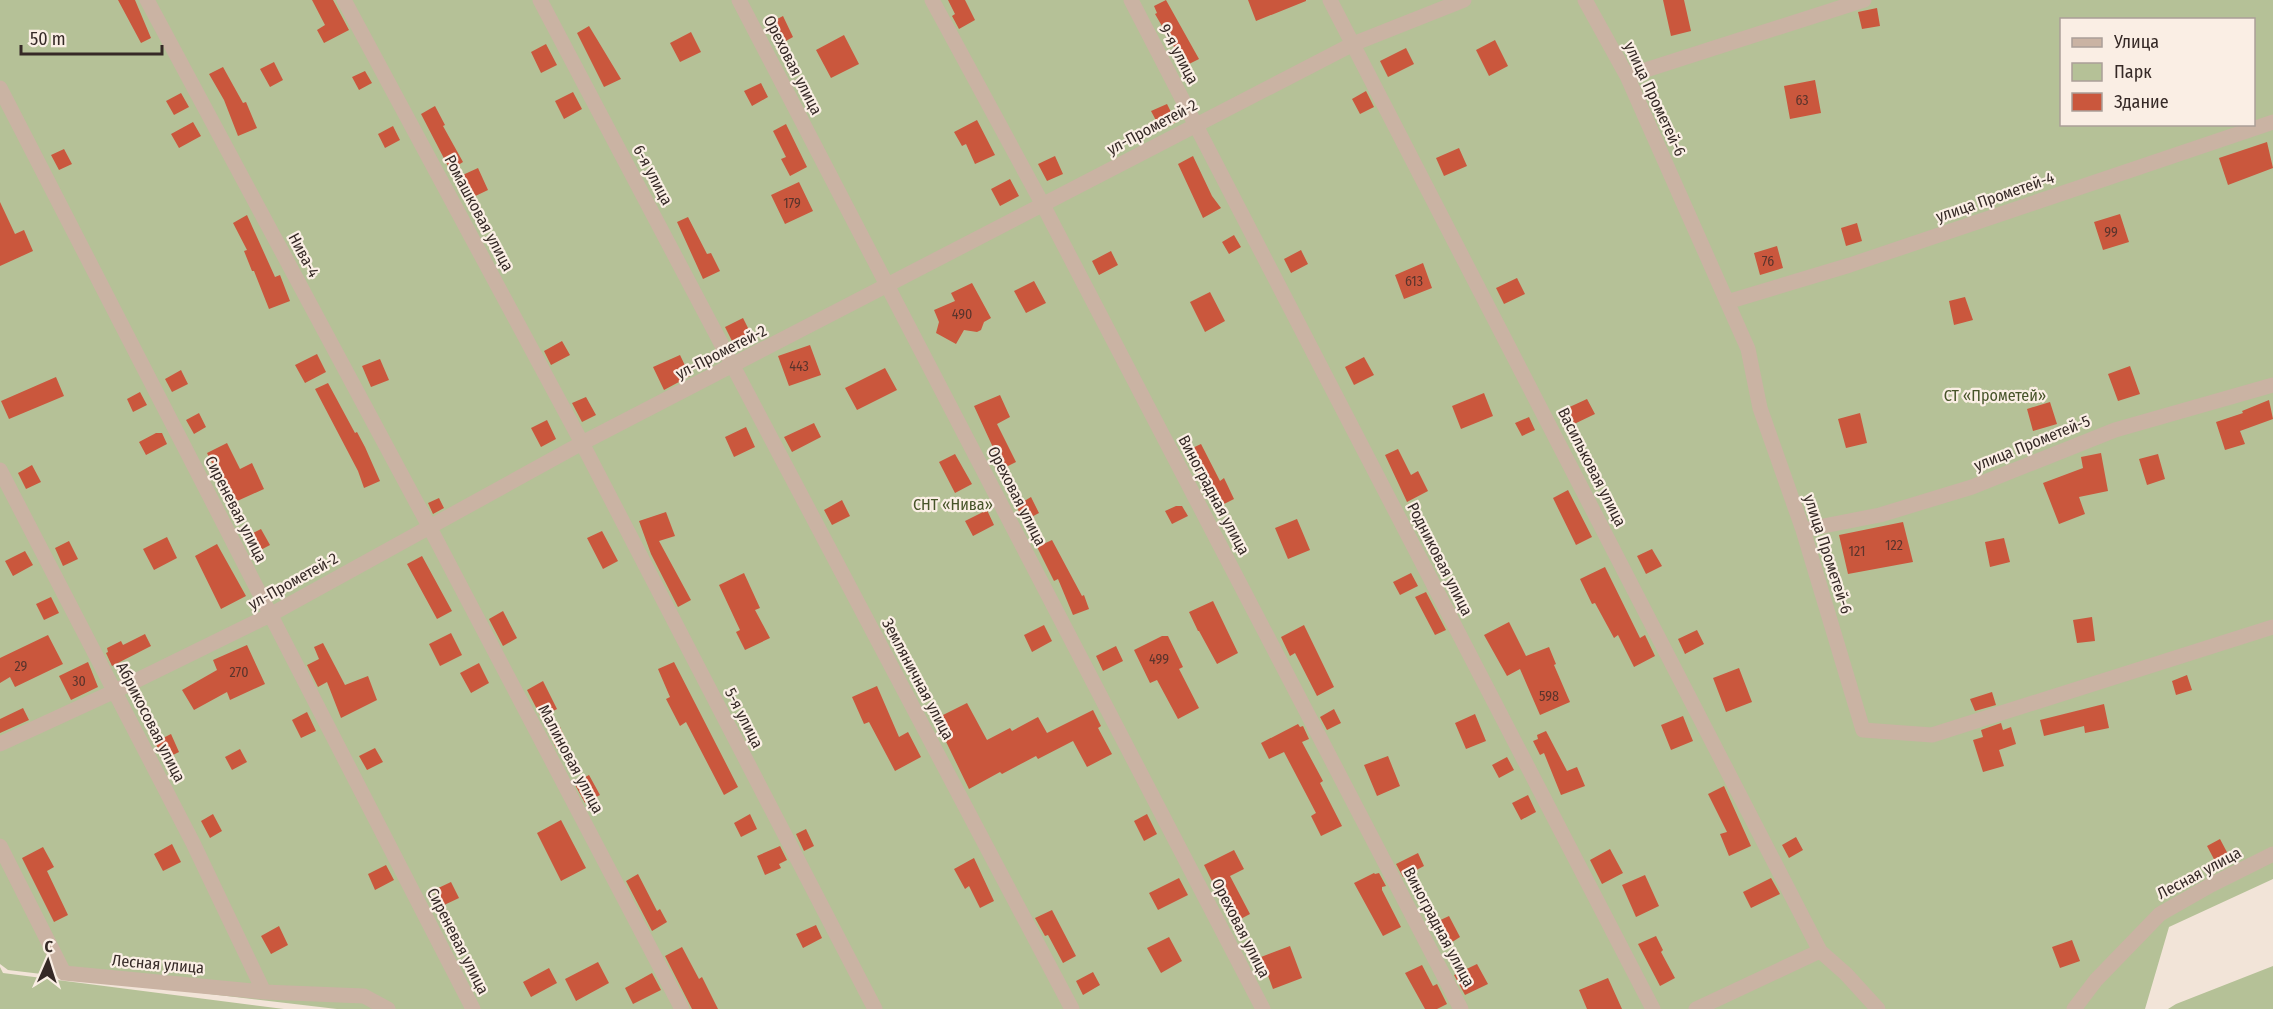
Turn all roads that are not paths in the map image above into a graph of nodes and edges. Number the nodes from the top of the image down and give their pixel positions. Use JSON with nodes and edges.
{"nodes":[{"id":1,"x":147,"y":0,"type":"edge"},
{"id":2,"x":344,"y":0,"type":"edge"},
{"id":3,"x":540,"y":0,"type":"edge"},
{"id":4,"x":739,"y":0,"type":"edge"},
{"id":5,"x":932,"y":0,"type":"edge"},
{"id":6,"x":1131,"y":0,"type":"edge"},
{"id":7,"x":1330,"y":0,"type":"edge"},
{"id":8,"x":1464,"y":0,"type":"edge"},
{"id":9,"x":1585,"y":0,"type":"edge"},
{"id":10,"x":1864,"y":0,"type":"edge"},
{"id":11,"x":1353,"y":44,"type":"junction"},
{"id":12,"x":1627,"y":76,"type":"junction"},
{"id":13,"x":0,"y":88,"type":"edge"},
{"id":14,"x":2273,"y":122,"type":"edge"},
{"id":15,"x":1196,"y":125,"type":"junction"},
{"id":16,"x":1043,"y":205,"type":"junction"},
{"id":17,"x":887,"y":286,"type":"junction"},
{"id":18,"x":1727,"y":302,"type":"junction"},
{"id":19,"x":733,"y":366,"type":"junction"},
{"id":20,"x":2273,"y":385,"type":"edge"},
{"id":21,"x":582,"y":443,"type":"junction"},
{"id":22,"x":0,"y":470,"type":"edge"},
{"id":23,"x":429,"y":526,"type":"junction"},
{"id":24,"x":1803,"y":530,"type":"junction"},
{"id":25,"x":270,"y":615,"type":"junction"},
{"id":26,"x":2273,"y":627,"type":"edge"},
{"id":27,"x":115,"y":692,"type":"junction"},
{"id":28,"x":0,"y":744,"type":"edge"},
{"id":29,"x":0,"y":846,"type":"edge"},
{"id":30,"x":2273,"y":854,"type":"edge"},
{"id":31,"x":1820,"y":951,"type":"junction"},
{"id":32,"x":264,"y":992,"type":"junction"},
{"id":33,"x":388,"y":1009,"type":"edge"},
{"id":34,"x":473,"y":1009,"type":"edge"},
{"id":35,"x":682,"y":1009,"type":"edge"},
{"id":36,"x":875,"y":1009,"type":"edge"},
{"id":37,"x":1072,"y":1009,"type":"edge"},
{"id":38,"x":1263,"y":1009,"type":"edge"},
{"id":39,"x":1461,"y":1009,"type":"edge"},
{"id":40,"x":1653,"y":1009,"type":"edge"},
{"id":41,"x":1696,"y":1009,"type":"edge"},
{"id":42,"x":1878,"y":1009,"type":"edge"},
{"id":43,"x":2073,"y":1009,"type":"edge"}],
"edges":[{"from":1,"to":23,"type":"street","name":"Нива-4"},
{"from":2,"to":21,"type":"street","name":"Ромашковая улица"},
{"from":3,"to":19,"type":"street","name":"6-я улица"},
{"from":4,"to":17,"type":"street","name":"Ореховая улица"},
{"from":5,"to":16,"type":"street","name":"Виноградная улица"},
{"from":6,"to":15,"type":"street","name":"9-я улица"},
{"from":7,"to":11,"type":"street","name":"Васильковая улица"},
{"from":8,"to":11,"type":"street","name":"ул-Прометей-2"},
{"from":9,"to":12,"type":"street","name":"улица Прометей-6"},
{"from":10,"to":12,"type":"street"},
{"from":11,"to":15,"type":"street","name":"ул-Прометей-2"},
{"from":11,"to":31,"type":"street","name":"Васильковая улица"},
{"from":12,"to":18,"type":"street","name":"улица Прометей-6"},
{"from":13,"to":25,"type":"street","name":"Сиреневая улица"},
{"from":14,"to":18,"type":"street","name":"улица Прометей-4"},
{"from":15,"to":16,"type":"street","name":"ул-Прометей-2"},
{"from":15,"to":40,"type":"street","name":"Родниковая улица"},
{"from":16,"to":17,"type":"street","name":"ул-Прометей-2"},
{"from":16,"to":39,"type":"street","name":"Виноградная улица"},
{"from":17,"to":19,"type":"street","name":"ул-Прометей-2"},
{"from":17,"to":38,"type":"street","name":"Ореховая улица"},
{"from":18,"to":24,"type":"street","name":"улица Прометей-6"},
{"from":19,"to":21,"type":"street","name":"ул-Прометей-2"},
{"from":19,"to":37,"type":"street","name":"Земляничная улица"},
{"from":20,"to":24,"type":"street","name":"улица Прометей-5"},
{"from":21,"to":23,"type":"street","name":"ул-Прометей-2"},
{"from":21,"to":36,"type":"street","name":"5-я улица"},
{"from":22,"to":27,"type":"street","name":"Абрикосовая улица"},
{"from":23,"to":25,"type":"street","name":"ул-Прометей-2"},
{"from":23,"to":35,"type":"street","name":"Малиновая улица"},
{"from":24,"to":26,"type":"street","name":"улица Прометей-6"},
{"from":25,"to":27,"type":"street","name":"ул-Прометей-2"},
{"from":25,"to":34,"type":"street","name":"Сиреневая улица"},
{"from":27,"to":28,"type":"street","name":"ул-Прометей-2"},
{"from":27,"to":32,"type":"street","name":"Абрикосовая улица"},
{"from":29,"to":32,"type":"street","name":"Лесная улица"},
{"from":30,"to":43,"type":"street","name":"Лесная улица"},
{"from":31,"to":41,"type":"street"},
{"from":31,"to":42,"type":"street"},
{"from":32,"to":33,"type":"street","name":"Лесная улица"}]}
